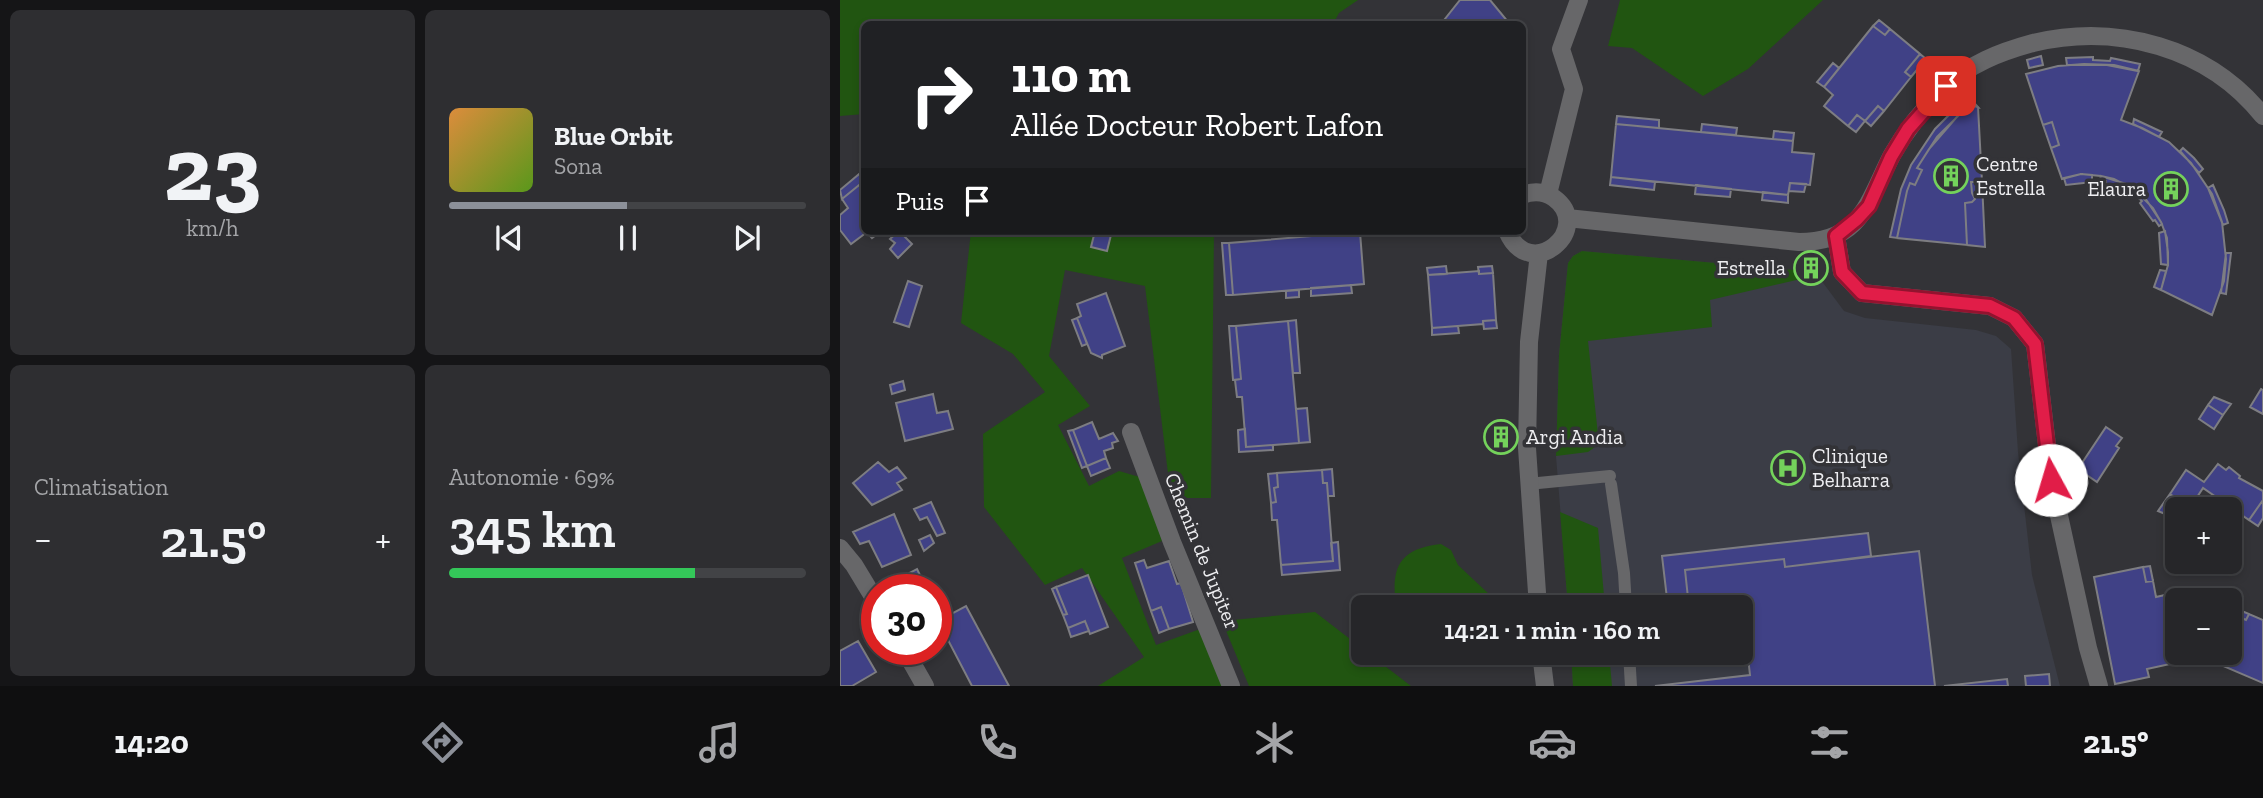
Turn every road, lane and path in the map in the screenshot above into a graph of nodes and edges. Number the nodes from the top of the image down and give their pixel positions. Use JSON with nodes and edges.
{"nodes":[{"id":1,"x":1579,"y":0,"type":"edge"},
{"id":2,"x":2263,"y":116,"type":"edge"},
{"id":3,"x":1526,"y":194,"type":"edge"},
{"id":4,"x":1548,"y":194,"type":"junction"},
{"id":5,"x":1567,"y":218,"type":"junction"},
{"id":6,"x":1509,"y":235,"type":"edge"},
{"id":7,"x":1836,"y":236,"type":"junction"},
{"id":8,"x":1539,"y":253,"type":"junction"},
{"id":9,"x":1131,"y":432,"type":"dead end"},
{"id":10,"x":1528,"y":484,"type":"junction"},
{"id":11,"x":840,"y":548,"type":"edge"},
{"id":12,"x":847,"y":569,"type":"edge"},
{"id":13,"x":861,"y":585,"type":"edge"},
{"id":14,"x":1537,"y":595,"type":"edge"},
{"id":15,"x":1625,"y":595,"type":"edge"},
{"id":16,"x":913,"y":665,"type":"edge"},
{"id":17,"x":1542,"y":665,"type":"edge"},
{"id":18,"x":1630,"y":665,"type":"edge"},
{"id":19,"x":925,"y":686,"type":"edge"},
{"id":20,"x":1231,"y":686,"type":"edge"},
{"id":21,"x":1545,"y":686,"type":"edge"},
{"id":22,"x":1631,"y":686,"type":"edge"},
{"id":23,"x":2099,"y":686,"type":"edge"}],
"edges":[{"from":1,"to":4,"type":"street"},
{"from":2,"to":7,"type":"street"},
{"from":3,"to":4,"type":"street"},
{"from":4,"to":5,"type":"street"},
{"from":5,"to":7,"type":"street"},
{"from":5,"to":8,"type":"street"},
{"from":6,"to":8,"type":"street"},
{"from":7,"to":23,"type":"street"},
{"from":8,"to":10,"type":"street"},
{"from":9,"to":20,"type":"street","name":"Chemin de Jupiter"},
{"from":10,"to":14,"type":"street"},
{"from":10,"to":15,"type":"lane"},
{"from":11,"to":12,"type":"street"},
{"from":12,"to":13,"type":"street"},
{"from":16,"to":19,"type":"street"},
{"from":17,"to":21,"type":"street"},
{"from":18,"to":22,"type":"lane"}]}
